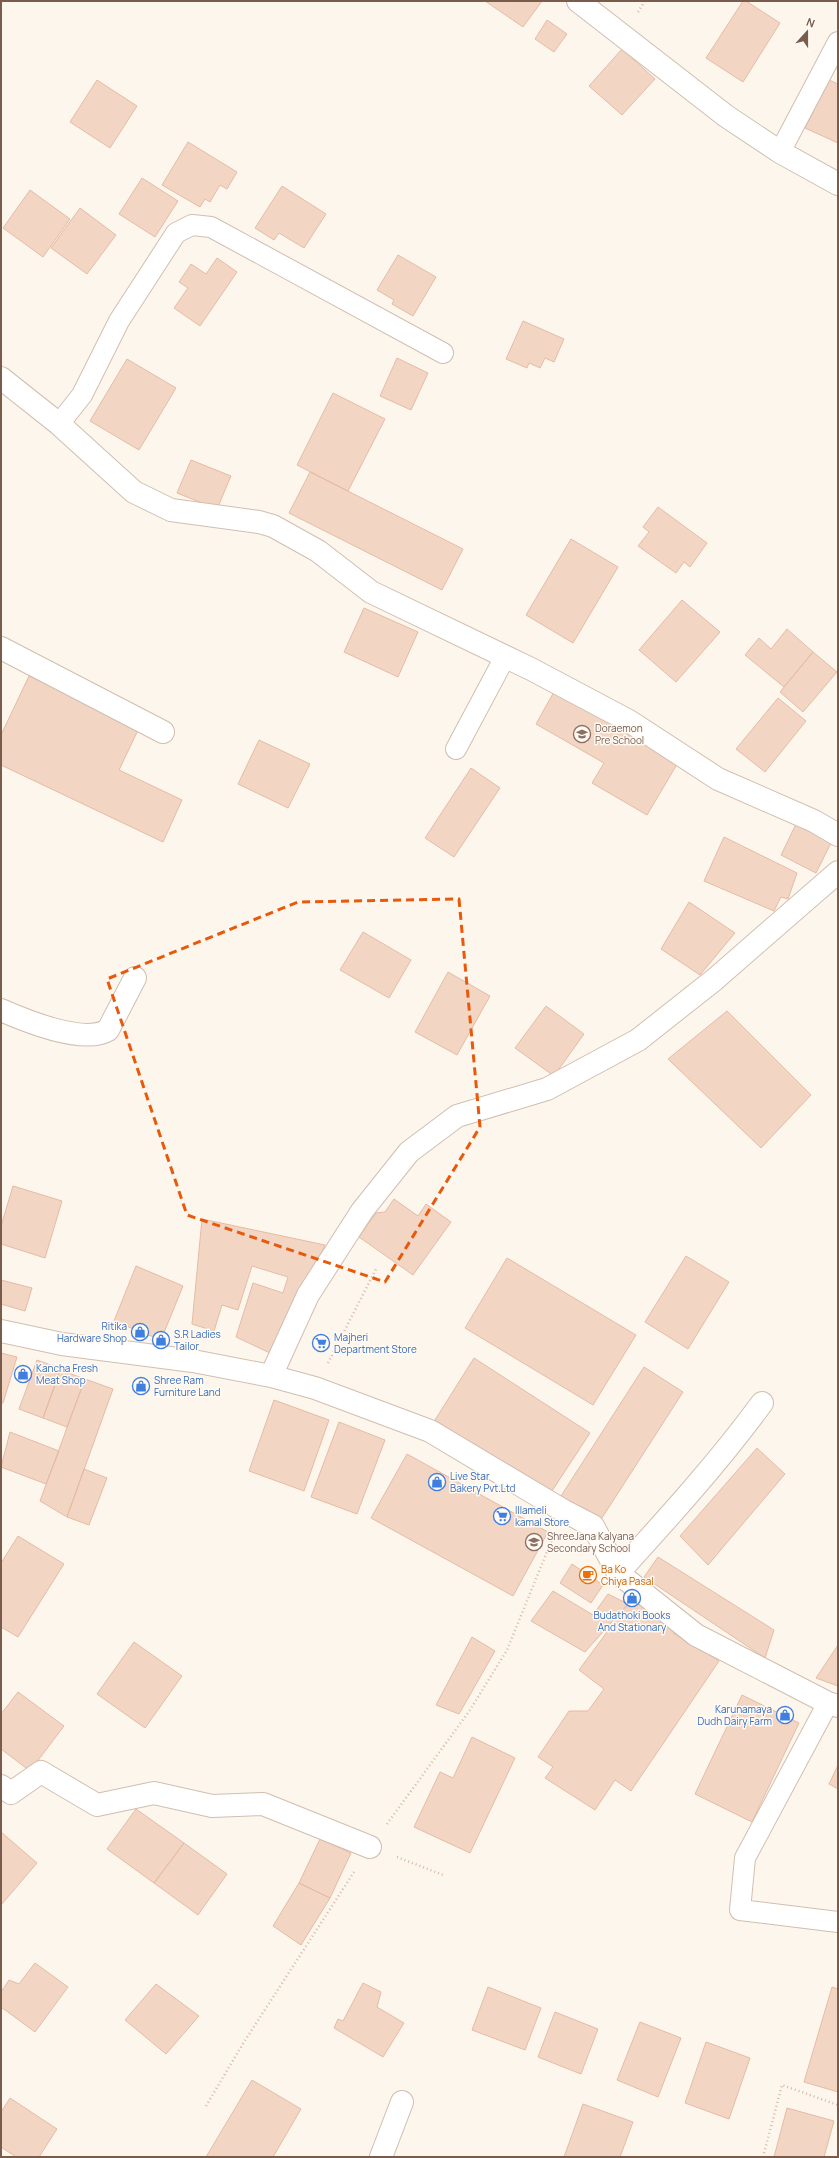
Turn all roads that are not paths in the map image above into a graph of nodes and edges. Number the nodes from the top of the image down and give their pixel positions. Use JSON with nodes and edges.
{"nodes":[{"id":1,"x":578,"y":1,"type":"edge"},
{"id":2,"x":838,"y":42,"type":"edge"},
{"id":3,"x":780,"y":152,"type":"junction"},
{"id":4,"x":838,"y":184,"type":"edge"},
{"id":5,"x":442,"y":353,"type":"dead end"},
{"id":6,"x":1,"y":378,"type":"edge"},
{"id":7,"x":59,"y":424,"type":"junction"},
{"id":8,"x":1,"y":648,"type":"edge"},
{"id":9,"x":505,"y":657,"type":"junction"},
{"id":10,"x":163,"y":732,"type":"dead end"},
{"id":11,"x":456,"y":749,"type":"dead end"},
{"id":12,"x":838,"y":835,"type":"edge"},
{"id":13,"x":834,"y":881,"type":"edge"},
{"id":14,"x":135,"y":978,"type":"dead end"},
{"id":15,"x":1,"y":1010,"type":"edge"},
{"id":16,"x":1,"y":1331,"type":"edge"},
{"id":17,"x":271,"y":1376,"type":"junction"},
{"id":18,"x":762,"y":1403,"type":"dead end"},
{"id":19,"x":618,"y":1573,"type":"junction"},
{"id":20,"x":833,"y":1705,"type":"edge"},
{"id":21,"x":1,"y":1786,"type":"edge"},
{"id":22,"x":370,"y":1847,"type":"road end"},
{"id":23,"x":838,"y":1922,"type":"edge"},
{"id":24,"x":402,"y":2102,"type":"dead end"},
{"id":25,"x":381,"y":2157,"type":"edge"}],
"edges":[{"from":1,"to":3,"type":"street"},
{"from":2,"to":3,"type":"lane"},
{"from":3,"to":4,"type":"street"},
{"from":5,"to":7,"type":"lane"},
{"from":6,"to":7,"type":"street"},
{"from":7,"to":9,"type":"street"},
{"from":8,"to":10,"type":"street"},
{"from":9,"to":11,"type":"lane"},
{"from":9,"to":12,"type":"street"},
{"from":13,"to":17,"type":"street"},
{"from":14,"to":15,"type":"street"},
{"from":16,"to":17,"type":"street"},
{"from":17,"to":19,"type":"street"},
{"from":18,"to":19,"type":"street"},
{"from":19,"to":20,"type":"street"},
{"from":20,"to":23,"type":"lane"},
{"from":21,"to":22,"type":"street"},
{"from":24,"to":25,"type":"street"}]}
